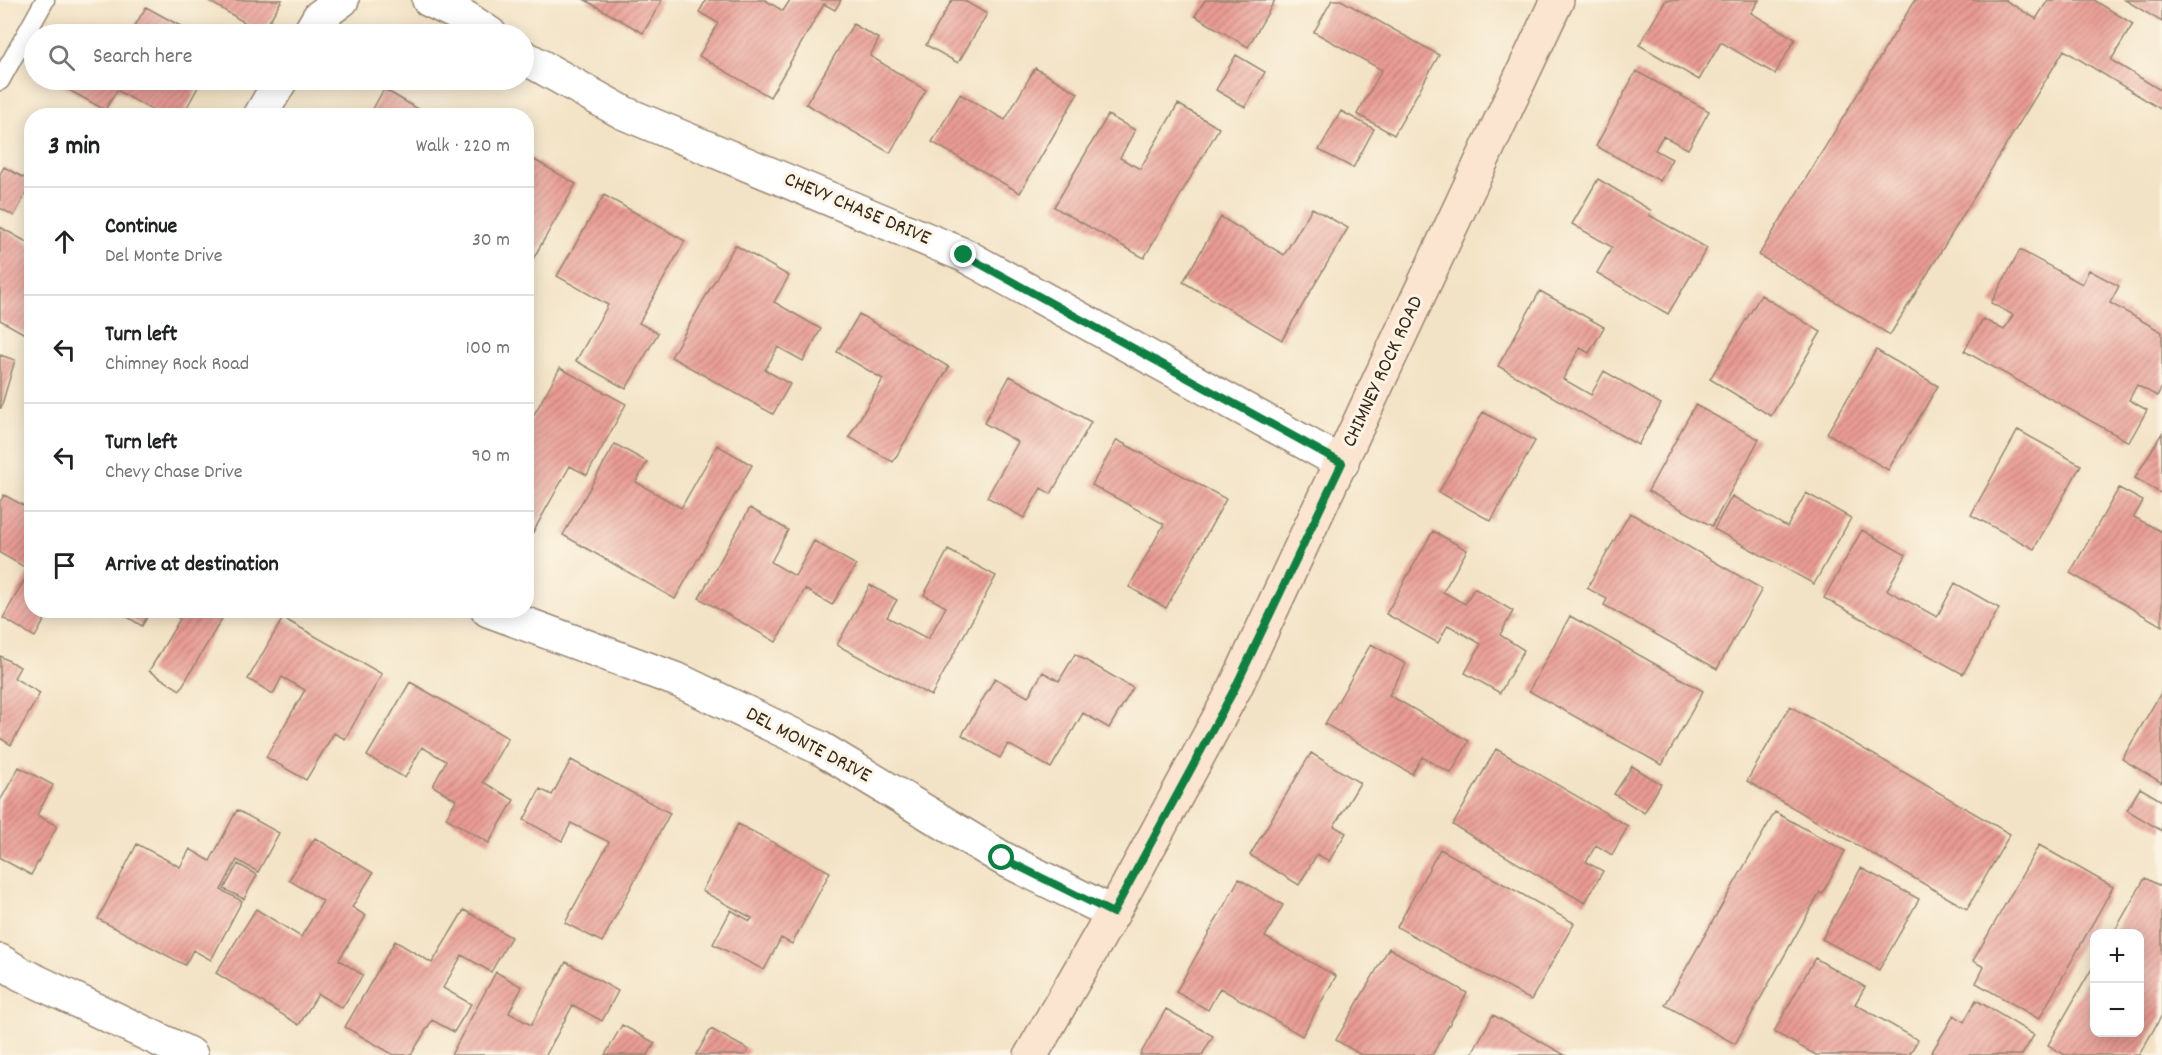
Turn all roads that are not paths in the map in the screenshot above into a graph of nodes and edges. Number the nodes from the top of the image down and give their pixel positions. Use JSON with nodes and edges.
{"nodes":[{"id":1,"x":45,"y":0,"type":"edge"},
{"id":2,"x":342,"y":0,"type":"edge"},
{"id":3,"x":429,"y":0,"type":"edge"},
{"id":4,"x":1557,"y":0,"type":"edge"},
{"id":5,"x":32,"y":24,"type":"edge"},
{"id":6,"x":315,"y":24,"type":"edge"},
{"id":7,"x":475,"y":24,"type":"edge"},
{"id":8,"x":24,"y":38,"type":"edge"},
{"id":9,"x":534,"y":63,"type":"edge"},
{"id":10,"x":0,"y":81,"type":"edge"},
{"id":11,"x":275,"y":90,"type":"edge"},
{"id":12,"x":265,"y":108,"type":"edge"},
{"id":13,"x":1342,"y":463,"type":"junction"},
{"id":14,"x":510,"y":618,"type":"edge"},
{"id":15,"x":1113,"y":913,"type":"junction"},
{"id":16,"x":0,"y":961,"type":"edge"},
{"id":17,"x":191,"y":1055,"type":"edge"},
{"id":18,"x":1031,"y":1055,"type":"edge"}],
"edges":[{"from":1,"to":5,"type":"lane"},
{"from":2,"to":6,"type":"street"},
{"from":3,"to":7,"type":"street"},
{"from":4,"to":13,"type":"main road","name":"CHIMNEY ROCK ROAD"},
{"from":8,"to":10,"type":"lane"},
{"from":9,"to":13,"type":"street","name":"CHEVY CHASE DRIVE"},
{"from":11,"to":12,"type":"street"},
{"from":13,"to":15,"type":"main road","name":"CHIMNEY ROCK ROAD"},
{"from":14,"to":15,"type":"street","name":"DEL MONTE DRIVE"},
{"from":15,"to":18,"type":"main road","name":"CHIMNEY ROCK ROAD"},
{"from":16,"to":17,"type":"street"}]}
